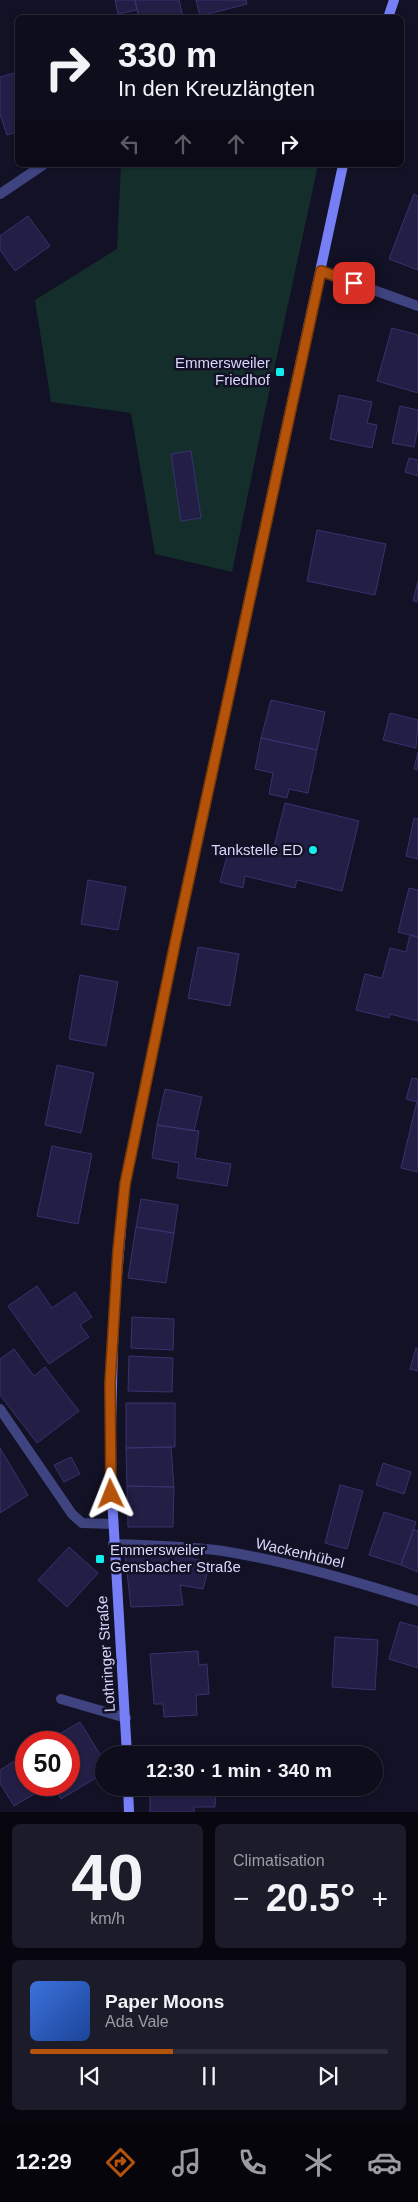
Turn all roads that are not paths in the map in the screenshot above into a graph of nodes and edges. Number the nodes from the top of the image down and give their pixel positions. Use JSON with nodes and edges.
{"nodes":[{"id":1,"x":394,"y":0,"type":"edge"},
{"id":2,"x":389,"y":15,"type":"edge"},
{"id":3,"x":40,"y":167,"type":"edge"},
{"id":4,"x":343,"y":167,"type":"edge"},
{"id":5,"x":0,"y":194,"type":"edge"},
{"id":6,"x":321,"y":271,"type":"junction"},
{"id":7,"x":418,"y":306,"type":"edge"},
{"id":8,"x":0,"y":1409,"type":"edge"},
{"id":9,"x":112,"y":1524,"type":"junction"},
{"id":10,"x":113,"y":1544,"type":"junction"},
{"id":11,"x":418,"y":1601,"type":"edge"},
{"id":12,"x":61,"y":1699,"type":"dead end"},
{"id":13,"x":126,"y":1718,"type":"junction"},
{"id":14,"x":127,"y":1746,"type":"edge"},
{"id":15,"x":128,"y":1796,"type":"edge"},
{"id":16,"x":129,"y":1812,"type":"edge"}],
"edges":[{"from":1,"to":2,"type":"main road"},
{"from":3,"to":5,"type":"street"},
{"from":4,"to":6,"type":"main road","name":"Lothringer Straße"},
{"from":6,"to":7,"type":"street"},
{"from":6,"to":9,"type":"main road","name":"Lothringer Straße"},
{"from":8,"to":9,"type":"street"},
{"from":9,"to":10,"type":"main road","name":"Lothringer Straße"},
{"from":10,"to":11,"type":"street","name":"Wackenhübel"},
{"from":10,"to":13,"type":"main road","name":"Lothringer Straße"},
{"from":12,"to":13,"type":"street"},
{"from":13,"to":14,"type":"main road","name":"Lothringer Straße"},
{"from":15,"to":16,"type":"main road"}]}
